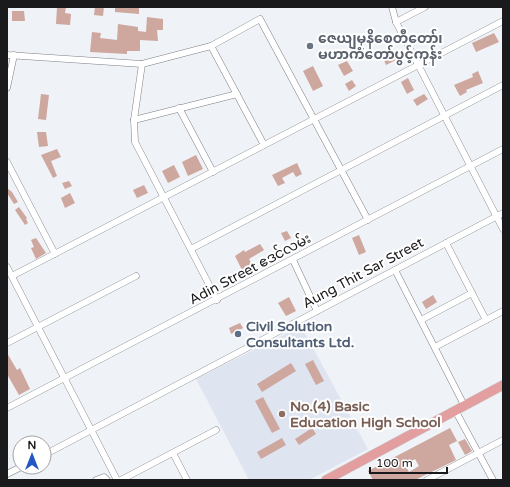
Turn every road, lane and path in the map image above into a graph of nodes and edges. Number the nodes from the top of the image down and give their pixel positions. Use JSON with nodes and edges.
{"nodes":[{"id":1,"x":392,"y":7,"type":"edge"},
{"id":2,"x":425,"y":7,"type":"edge"},
{"id":3,"x":503,"y":21,"type":"edge"},
{"id":4,"x":396,"y":22,"type":"junction"},
{"id":5,"x":211,"y":46,"type":"junction"},
{"id":6,"x":7,"y":55,"type":"edge"},
{"id":7,"x":14,"y":55,"type":"junction"},
{"id":8,"x":142,"y":64,"type":"junction"},
{"id":9,"x":418,"y":65,"type":"junction"},
{"id":10,"x":503,"y":85,"type":"edge"},
{"id":11,"x":7,"y":88,"type":"edge"},
{"id":12,"x":237,"y":94,"type":"junction"},
{"id":13,"x":179,"y":108,"type":"junction"},
{"id":14,"x":445,"y":116,"type":"junction"},
{"id":15,"x":314,"y":119,"type":"junction"},
{"id":16,"x":134,"y":120,"type":"junction"},
{"id":17,"x":264,"y":145,"type":"junction"},
{"id":18,"x":503,"y":149,"type":"edge"},
{"id":19,"x":7,"y":162,"type":"edge"},
{"id":20,"x":470,"y":167,"type":"junction"},
{"id":21,"x":341,"y":170,"type":"junction"},
{"id":22,"x":213,"y":172,"type":"junction"},
{"id":23,"x":164,"y":197,"type":"junction"},
{"id":24,"x":503,"y":212,"type":"edge"},
{"id":25,"x":496,"y":216,"type":"junction"},
{"id":26,"x":368,"y":220,"type":"junction"},
{"id":27,"x":503,"y":229,"type":"edge"},
{"id":28,"x":446,"y":243,"type":"junction"},
{"id":29,"x":191,"y":249,"type":"junction"},
{"id":30,"x":55,"y":254,"type":"junction"},
{"id":31,"x":293,"y":260,"type":"junction"},
{"id":32,"x":7,"y":267,"type":"edge"},
{"id":33,"x":395,"y":270,"type":"junction"},
{"id":34,"x":12,"y":276,"type":"junction"},
{"id":35,"x":136,"y":276,"type":"dead end"},
{"id":36,"x":472,"y":293,"type":"junction"},
{"id":37,"x":217,"y":300,"type":"junction"},
{"id":38,"x":318,"y":310,"type":"junction"},
{"id":39,"x":503,"y":311,"type":"edge"},
{"id":40,"x":420,"y":320,"type":"junction"},
{"id":41,"x":486,"y":320,"type":"junction"},
{"id":42,"x":37,"y":327,"type":"junction"},
{"id":43,"x":7,"y":343,"type":"edge"},
{"id":44,"x":435,"y":347,"type":"junction"},
{"id":45,"x":65,"y":377,"type":"junction"},
{"id":46,"x":503,"y":385,"type":"edge"},
{"id":47,"x":464,"y":405,"type":"junction"},
{"id":48,"x":7,"y":408,"type":"edge"},
{"id":49,"x":455,"y":410,"type":"junction"},
{"id":50,"x":92,"y":430,"type":"junction"},
{"id":51,"x":216,"y":430,"type":"dead end"},
{"id":52,"x":503,"y":440,"type":"edge"},
{"id":53,"x":52,"y":451,"type":"edge"},
{"id":54,"x":173,"y":453,"type":"junction"},
{"id":55,"x":478,"y":453,"type":"junction"},
{"id":56,"x":96,"y":480,"type":"edge"},
{"id":57,"x":107,"y":480,"type":"edge"},
{"id":58,"x":117,"y":480,"type":"edge"},
{"id":59,"x":121,"y":480,"type":"edge"},
{"id":60,"x":188,"y":480,"type":"edge"},
{"id":61,"x":326,"y":480,"type":"edge"},
{"id":62,"x":427,"y":480,"type":"edge"},
{"id":63,"x":493,"y":480,"type":"edge"}],
"edges":[{"from":1,"to":4,"type":"street"},
{"from":2,"to":4,"type":"street"},
{"from":3,"to":9,"type":"street"},
{"from":4,"to":9,"type":"street"},
{"from":5,"to":8,"type":"street"},
{"from":5,"to":12,"type":"street"},
{"from":5,"to":15,"type":"street"},
{"from":6,"to":7,"type":"street"},
{"from":7,"to":8,"type":"street"},
{"from":7,"to":11,"type":"street"},
{"from":8,"to":16,"type":"street"},
{"from":9,"to":14,"type":"street"},
{"from":9,"to":15,"type":"street"},
{"from":10,"to":14,"type":"street"},
{"from":12,"to":13,"type":"street"},
{"from":12,"to":17,"type":"street"},
{"from":13,"to":16,"type":"street"},
{"from":13,"to":22,"type":"street"},
{"from":14,"to":20,"type":"street"},
{"from":14,"to":21,"type":"street"},
{"from":15,"to":17,"type":"street"},
{"from":15,"to":21,"type":"street"},
{"from":16,"to":23,"type":"street"},
{"from":17,"to":22,"type":"street"},
{"from":18,"to":20,"type":"street","name":"Adin Street ဧဒင်လမ်း"},
{"from":19,"to":30,"type":"street"},
{"from":20,"to":25,"type":"street"},
{"from":20,"to":26,"type":"street","name":"Adin Street ဧဒင်လမ်း"},
{"from":21,"to":26,"type":"street"},
{"from":21,"to":29,"type":"street"},
{"from":22,"to":23,"type":"street"},
{"from":23,"to":29,"type":"street"},
{"from":23,"to":30,"type":"street"},
{"from":24,"to":25,"type":"street","name":"Aung Thit Sar Street"},
{"from":25,"to":27,"type":"street"},
{"from":25,"to":28,"type":"street","name":"Aung Thit Sar Street"},
{"from":26,"to":31,"type":"street","name":"Adin Street ဧဒင်လမ်း"},
{"from":28,"to":33,"type":"street","name":"Aung Thit Sar Street"},
{"from":28,"to":36,"type":"street"},
{"from":29,"to":37,"type":"street"},
{"from":30,"to":34,"type":"street"},
{"from":31,"to":37,"type":"street","name":"Adin Street ဧဒင်လမ်း"},
{"from":31,"to":38,"type":"street"},
{"from":32,"to":34,"type":"street"},
{"from":33,"to":38,"type":"street","name":"Aung Thit Sar Street"},
{"from":33,"to":40,"type":"street"},
{"from":34,"to":42,"type":"street"},
{"from":35,"to":42,"type":"street"},
{"from":36,"to":40,"type":"street"},
{"from":36,"to":41,"type":"street"},
{"from":37,"to":45,"type":"street","name":"Adin Street ဧဒင်လမ်း"},
{"from":38,"to":50,"type":"street","name":"Aung Thit Sar Street"},
{"from":39,"to":41,"type":"street"},
{"from":40,"to":44,"type":"street"},
{"from":41,"to":44,"type":"street"},
{"from":42,"to":43,"type":"street"},
{"from":42,"to":45,"type":"street"},
{"from":44,"to":47,"type":"street"},
{"from":45,"to":48,"type":"street","name":"Adin Street ဧဒင်လမ်း"},
{"from":45,"to":50,"type":"street"},
{"from":46,"to":47,"type":"main road"},
{"from":47,"to":49,"type":"main road"},
{"from":49,"to":55,"type":"street"},
{"from":49,"to":61,"type":"main road"},
{"from":50,"to":53,"type":"street","name":"Aung Thit Sar Street"},
{"from":50,"to":58,"type":"street"},
{"from":51,"to":54,"type":"street"},
{"from":52,"to":55,"type":"street"},
{"from":54,"to":59,"type":"street"},
{"from":54,"to":60,"type":"street"},
{"from":55,"to":62,"type":"street"},
{"from":55,"to":63,"type":"street"},
{"from":56,"to":57,"type":"street"}]}
